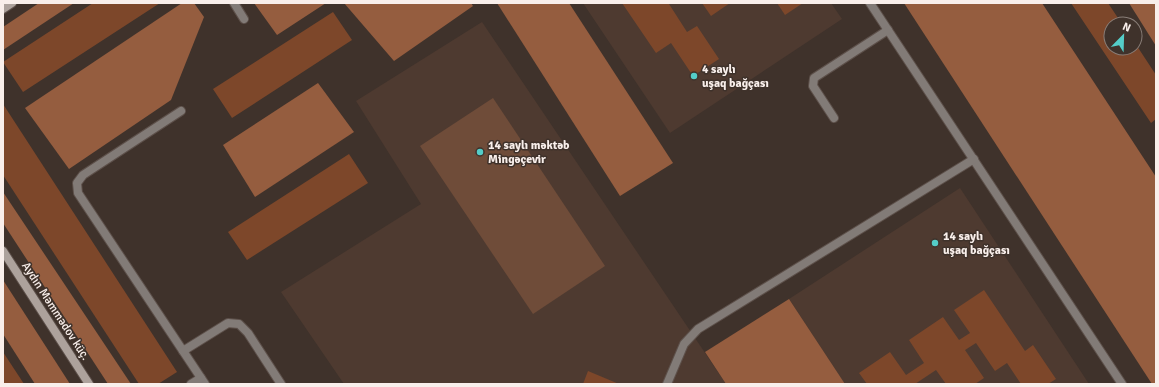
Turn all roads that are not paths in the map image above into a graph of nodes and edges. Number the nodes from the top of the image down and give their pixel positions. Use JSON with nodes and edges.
{"nodes":[{"id":1,"x":12,"y":3,"type":"edge"},
{"id":2,"x":234,"y":3,"type":"edge"},
{"id":3,"x":870,"y":3,"type":"edge"},
{"id":4,"x":3,"y":9,"type":"edge"},
{"id":5,"x":244,"y":19,"type":"dead end"},
{"id":6,"x":888,"y":30,"type":"junction"},
{"id":7,"x":181,"y":111,"type":"dead end"},
{"id":8,"x":834,"y":118,"type":"dead end"},
{"id":9,"x":974,"y":159,"type":"junction"},
{"id":10,"x":3,"y":251,"type":"edge"},
{"id":11,"x":183,"y":350,"type":"junction"},
{"id":12,"x":203,"y":381,"type":"edge"},
{"id":13,"x":89,"y":384,"type":"edge"},
{"id":14,"x":191,"y":384,"type":"edge"},
{"id":15,"x":281,"y":384,"type":"edge"},
{"id":16,"x":667,"y":384,"type":"edge"},
{"id":17,"x":1122,"y":384,"type":"edge"}],
"edges":[{"from":1,"to":4,"type":"street"},
{"from":2,"to":5,"type":"lane"},
{"from":3,"to":6,"type":"lane"},
{"from":6,"to":8,"type":"lane"},
{"from":6,"to":9,"type":"lane"},
{"from":7,"to":11,"type":"lane"},
{"from":9,"to":16,"type":"lane"},
{"from":9,"to":17,"type":"lane"},
{"from":10,"to":13,"type":"street","name":"Aydın Məmmədov küç."},
{"from":11,"to":12,"type":"lane"},
{"from":11,"to":15,"type":"lane"},
{"from":12,"to":14,"type":"lane"}]}
